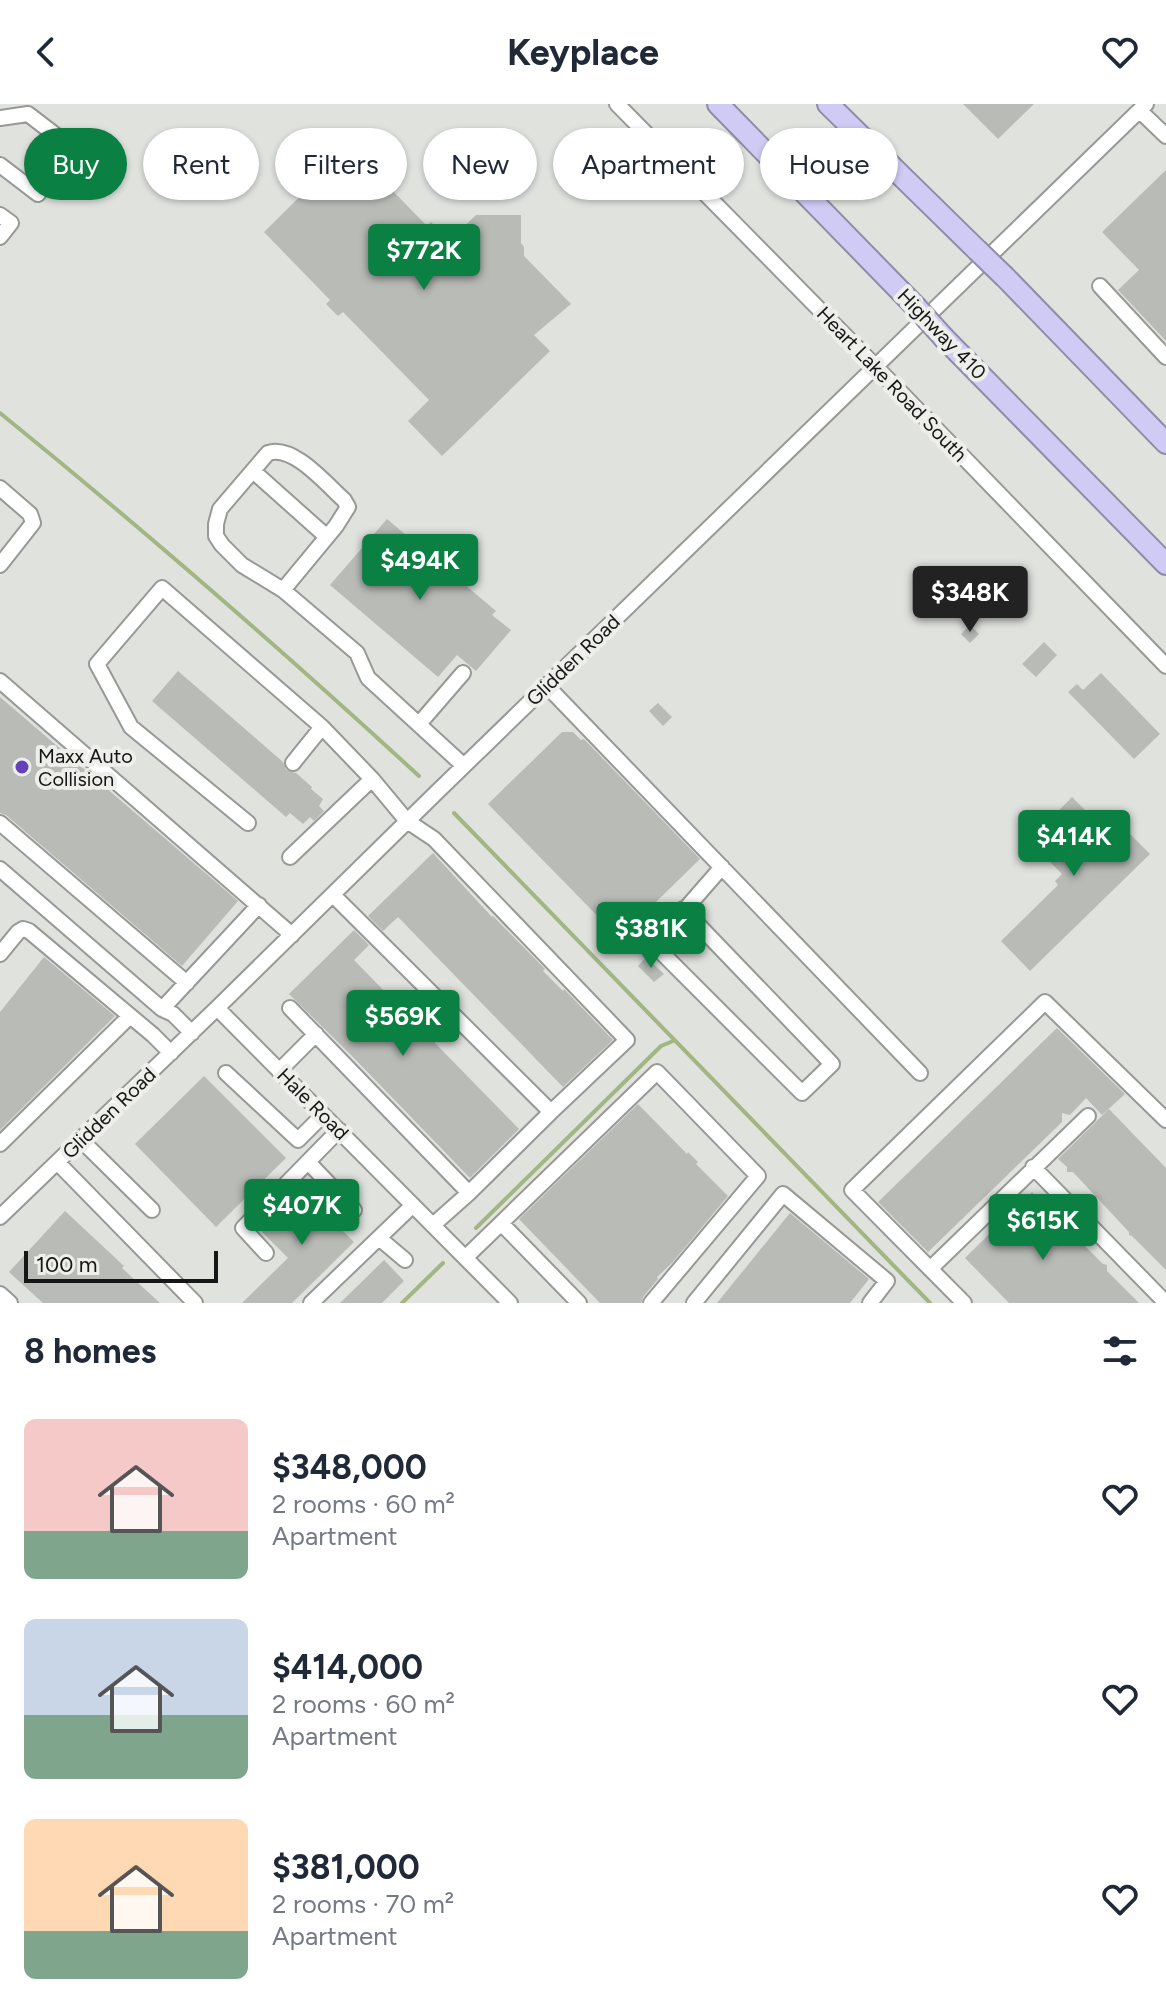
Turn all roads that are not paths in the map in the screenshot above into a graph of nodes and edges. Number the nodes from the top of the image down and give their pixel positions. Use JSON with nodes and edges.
{"nodes":[{"id":1,"x":617,"y":104,"type":"edge"},
{"id":2,"x":718,"y":104,"type":"edge"},
{"id":3,"x":828,"y":104,"type":"edge"},
{"id":4,"x":1143,"y":107,"type":"edge"},
{"id":5,"x":0,"y":118,"type":"edge"},
{"id":6,"x":46,"y":128,"type":"edge"},
{"id":7,"x":1166,"y":136,"type":"edge"},
{"id":8,"x":0,"y":165,"type":"edge"},
{"id":9,"x":24,"y":183,"type":"edge"},
{"id":10,"x":0,"y":215,"type":"edge"},
{"id":11,"x":0,"y":237,"type":"edge"},
{"id":12,"x":1100,"y":286,"type":"dead end"},
{"id":13,"x":1166,"y":357,"type":"edge"},
{"id":14,"x":876,"y":367,"type":"junction"},
{"id":15,"x":1166,"y":443,"type":"edge"},
{"id":16,"x":253,"y":471,"type":"junction"},
{"id":17,"x":0,"y":488,"type":"edge"},
{"id":18,"x":327,"y":537,"type":"junction"},
{"id":19,"x":1166,"y":564,"type":"edge"},
{"id":20,"x":0,"y":565,"type":"edge"},
{"id":21,"x":283,"y":590,"type":"junction"},
{"id":22,"x":1166,"y":666,"type":"edge"},
{"id":23,"x":463,"y":673,"type":"dead end"},
{"id":24,"x":0,"y":681,"type":"edge"},
{"id":25,"x":547,"y":686,"type":"junction"},
{"id":26,"x":419,"y":724,"type":"junction"},
{"id":27,"x":322,"y":727,"type":"junction"},
{"id":28,"x":293,"y":763,"type":"dead end"},
{"id":29,"x":464,"y":766,"type":"junction"},
{"id":30,"x":372,"y":779,"type":"junction"},
{"id":31,"x":407,"y":821,"type":"junction"},
{"id":32,"x":0,"y":823,"type":"edge"},
{"id":33,"x":248,"y":823,"type":"dead end"},
{"id":34,"x":290,"y":857,"type":"dead end"},
{"id":35,"x":722,"y":867,"type":"junction"},
{"id":36,"x":0,"y":869,"type":"edge"},
{"id":37,"x":333,"y":895,"type":"junction"},
{"id":38,"x":259,"y":905,"type":"junction"},
{"id":39,"x":683,"y":909,"type":"junction"},
{"id":40,"x":292,"y":935,"type":"junction"},
{"id":41,"x":0,"y":954,"type":"edge"},
{"id":42,"x":187,"y":983,"type":"junction"},
{"id":43,"x":217,"y":1008,"type":"junction"},
{"id":44,"x":290,"y":1008,"type":"dead end"},
{"id":45,"x":162,"y":1009,"type":"junction"},
{"id":46,"x":130,"y":1016,"type":"junction"},
{"id":47,"x":192,"y":1033,"type":"junction"},
{"id":48,"x":316,"y":1034,"type":"junction"},
{"id":49,"x":171,"y":1053,"type":"junction"},
{"id":50,"x":279,"y":1071,"type":"junction"},
{"id":51,"x":226,"y":1073,"type":"dead end"},
{"id":52,"x":920,"y":1073,"type":"dead end"},
{"id":53,"x":551,"y":1112,"type":"junction"},
{"id":54,"x":323,"y":1115,"type":"junction"},
{"id":55,"x":1088,"y":1116,"type":"dead end"},
{"id":56,"x":1166,"y":1120,"type":"edge"},
{"id":57,"x":339,"y":1130,"type":"junction"},
{"id":58,"x":81,"y":1140,"type":"junction"},
{"id":59,"x":0,"y":1144,"type":"edge"},
{"id":60,"x":57,"y":1162,"type":"junction"},
{"id":61,"x":308,"y":1162,"type":"junction"},
{"id":62,"x":1033,"y":1167,"type":"junction"},
{"id":63,"x":469,"y":1193,"type":"junction"},
{"id":64,"x":413,"y":1205,"type":"junction"},
{"id":65,"x":152,"y":1210,"type":"dead end"},
{"id":66,"x":354,"y":1210,"type":"dead end"},
{"id":67,"x":0,"y":1217,"type":"edge"},
{"id":68,"x":501,"y":1223,"type":"junction"},
{"id":69,"x":433,"y":1225,"type":"junction"},
{"id":70,"x":379,"y":1238,"type":"junction"},
{"id":71,"x":266,"y":1253,"type":"dead end"},
{"id":72,"x":465,"y":1258,"type":"junction"},
{"id":73,"x":405,"y":1260,"type":"dead end"},
{"id":74,"x":930,"y":1269,"type":"junction"},
{"id":75,"x":0,"y":1294,"type":"edge"},
{"id":76,"x":10,"y":1303,"type":"edge"},
{"id":77,"x":195,"y":1303,"type":"edge"},
{"id":78,"x":311,"y":1303,"type":"edge"},
{"id":79,"x":510,"y":1303,"type":"edge"},
{"id":80,"x":579,"y":1303,"type":"edge"},
{"id":81,"x":651,"y":1303,"type":"edge"},
{"id":82,"x":694,"y":1303,"type":"edge"},
{"id":83,"x":870,"y":1303,"type":"edge"},
{"id":84,"x":964,"y":1303,"type":"edge"},
{"id":85,"x":1166,"y":1303,"type":"edge"}],
"edges":[{"from":1,"to":14,"type":"street","name":"Heart Lake Road South"},
{"from":2,"to":19,"type":"highway","name":"Highway 410","bridge":true},
{"from":3,"to":15,"type":"highway","bridge":true},
{"from":4,"to":7,"type":"street"},
{"from":4,"to":14,"type":"street","name":"Glidden Road"},
{"from":5,"to":6,"type":"street"},
{"from":8,"to":9,"type":"street"},
{"from":10,"to":11,"type":"street"},
{"from":12,"to":13,"type":"street"},
{"from":14,"to":22,"type":"street","name":"Heart Lake Road South"},
{"from":14,"to":25,"type":"street","name":"Glidden Road"},
{"from":16,"to":18,"type":"street"},
{"from":16,"to":18,"type":"street"},
{"from":16,"to":21,"type":"street"},
{"from":17,"to":20,"type":"street"},
{"from":18,"to":21,"type":"street"},
{"from":21,"to":26,"type":"street"},
{"from":23,"to":26,"type":"street"},
{"from":24,"to":38,"type":"street"},
{"from":25,"to":29,"type":"street","name":"Glidden Road"},
{"from":25,"to":35,"type":"street"},
{"from":26,"to":29,"type":"street"},
{"from":27,"to":28,"type":"street"},
{"from":27,"to":30,"type":"street"},
{"from":27,"to":33,"type":"street"},
{"from":29,"to":31,"type":"street","name":"Glidden Road"},
{"from":30,"to":31,"type":"street"},
{"from":30,"to":34,"type":"street"},
{"from":31,"to":37,"type":"street","name":"Glidden Road"},
{"from":31,"to":53,"type":"street"},
{"from":32,"to":42,"type":"street"},
{"from":35,"to":39,"type":"street"},
{"from":35,"to":52,"type":"street"},
{"from":36,"to":45,"type":"street"},
{"from":37,"to":40,"type":"street","name":"Glidden Road"},
{"from":37,"to":53,"type":"street"},
{"from":38,"to":40,"type":"street"},
{"from":38,"to":42,"type":"street"},
{"from":39,"to":39,"type":"street"},
{"from":40,"to":43,"type":"street","name":"Glidden Road"},
{"from":41,"to":46,"type":"street"},
{"from":42,"to":45,"type":"street"},
{"from":43,"to":47,"type":"street","name":"Glidden Road"},
{"from":43,"to":50,"type":"street","name":"Hale Road"},
{"from":44,"to":48,"type":"street"},
{"from":45,"to":47,"type":"street"},
{"from":46,"to":49,"type":"street"},
{"from":46,"to":59,"type":"street"},
{"from":47,"to":49,"type":"street","name":"Glidden Road"},
{"from":48,"to":50,"type":"street"},
{"from":48,"to":63,"type":"street"},
{"from":49,"to":58,"type":"street","name":"Glidden Road"},
{"from":50,"to":54,"type":"street","name":"Hale Road"},
{"from":51,"to":54,"type":"street"},
{"from":53,"to":63,"type":"street"},
{"from":54,"to":57,"type":"street","name":"Hale Road"},
{"from":55,"to":62,"type":"street"},
{"from":56,"to":74,"type":"street"},
{"from":57,"to":61,"type":"street"},
{"from":57,"to":64,"type":"street","name":"Hale Road"},
{"from":58,"to":60,"type":"street","name":"Glidden Road"},
{"from":58,"to":65,"type":"street"},
{"from":60,"to":67,"type":"street","name":"Glidden Road"},
{"from":60,"to":77,"type":"street"},
{"from":61,"to":66,"type":"street"},
{"from":61,"to":71,"type":"street"},
{"from":62,"to":74,"type":"street"},
{"from":62,"to":85,"type":"street"},
{"from":63,"to":69,"type":"street"},
{"from":64,"to":69,"type":"street","name":"Hale Road"},
{"from":64,"to":70,"type":"street"},
{"from":68,"to":72,"type":"street"},
{"from":68,"to":80,"type":"street"},
{"from":68,"to":81,"type":"street"},
{"from":69,"to":72,"type":"street","name":"Hale Road"},
{"from":70,"to":73,"type":"street"},
{"from":70,"to":78,"type":"street"},
{"from":72,"to":79,"type":"street","name":"Hale Road"},
{"from":74,"to":84,"type":"street"},
{"from":75,"to":76,"type":"street"},
{"from":82,"to":83,"type":"street"}]}
